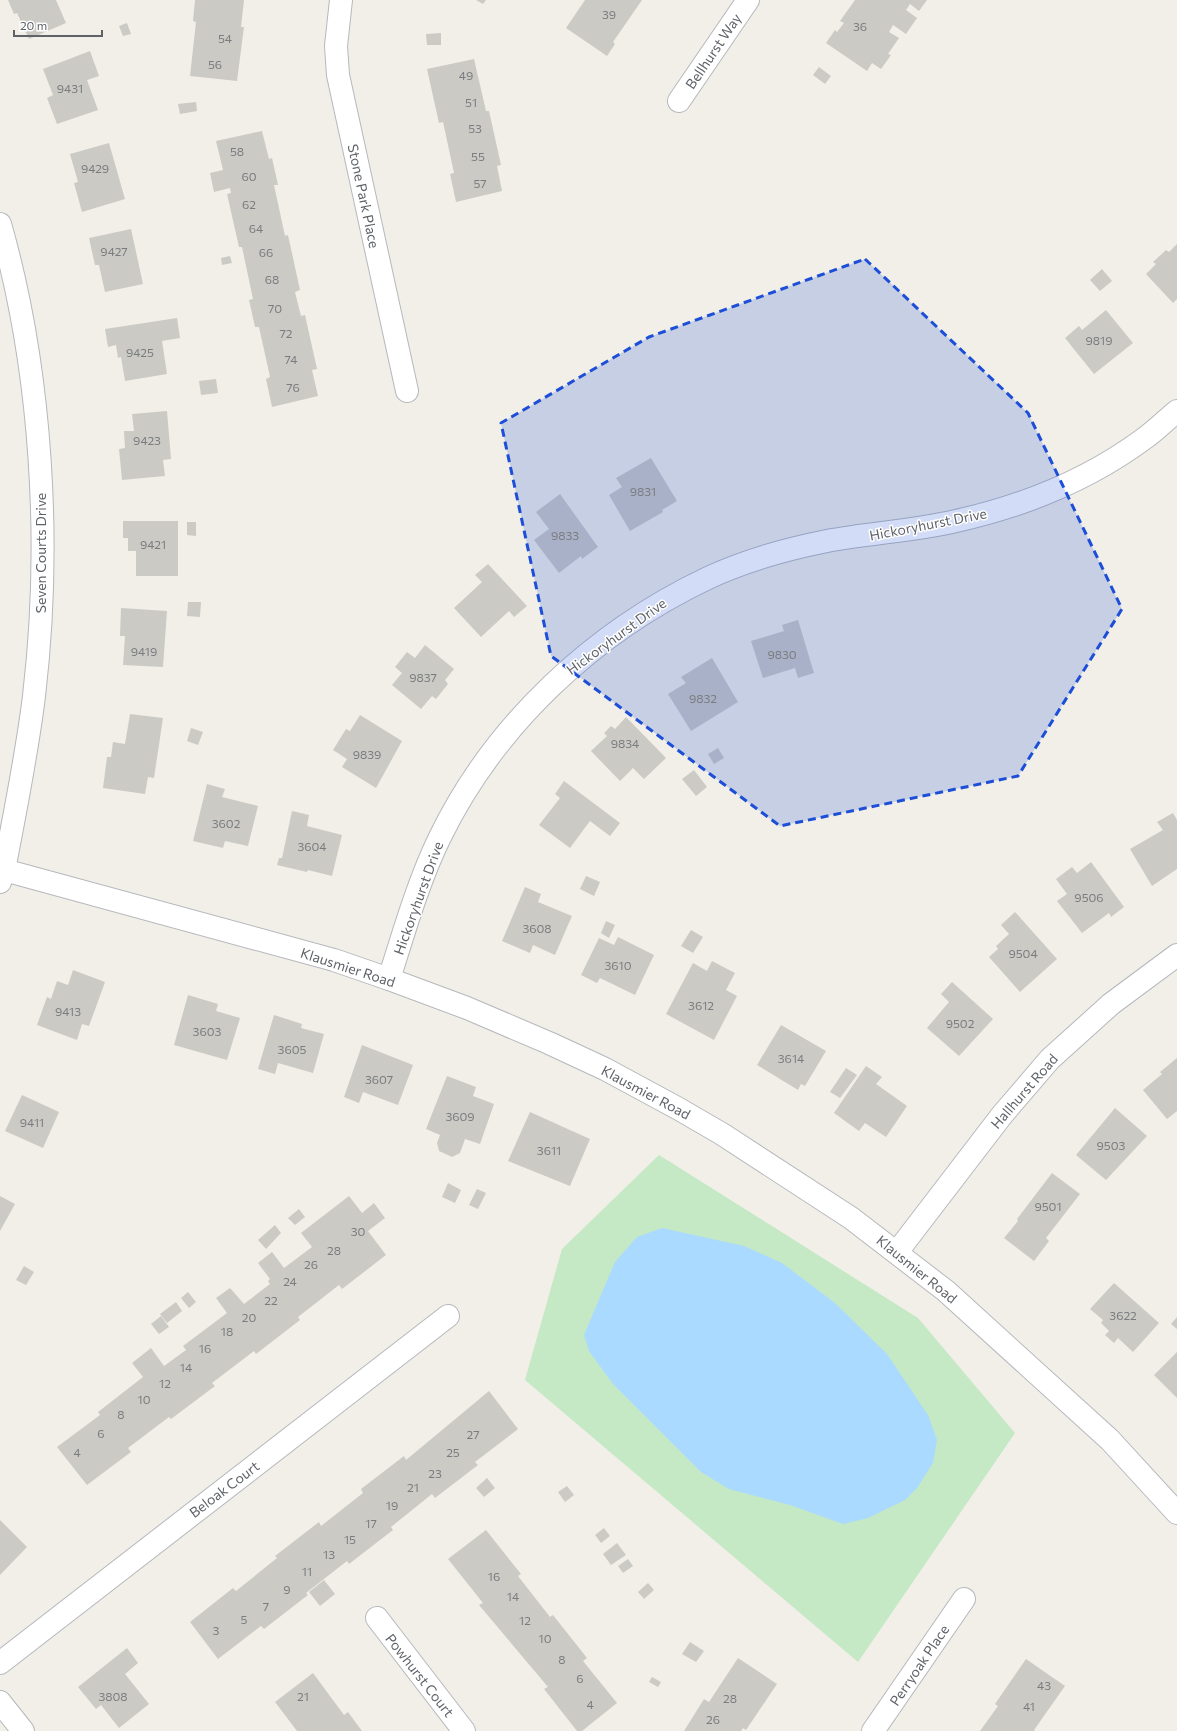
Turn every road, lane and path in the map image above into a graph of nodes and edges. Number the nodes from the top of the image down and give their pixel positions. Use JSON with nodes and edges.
{"nodes":[{"id":1,"x":341,"y":0,"type":"edge"},
{"id":2,"x":748,"y":0,"type":"edge"},
{"id":3,"x":679,"y":101,"type":"dead end"},
{"id":4,"x":0,"y":224,"type":"edge"},
{"id":5,"x":407,"y":391,"type":"dead end"},
{"id":6,"x":1177,"y":411,"type":"edge"},
{"id":7,"x":2,"y":876,"type":"edge"},
{"id":8,"x":1177,"y":955,"type":"edge"},
{"id":9,"x":389,"y":979,"type":"junction"},
{"id":10,"x":898,"y":1252,"type":"junction"},
{"id":11,"x":448,"y":1316,"type":"dead end"},
{"id":12,"x":1177,"y":1513,"type":"edge"},
{"id":13,"x":964,"y":1599,"type":"dead end"},
{"id":14,"x":377,"y":1618,"type":"dead end"},
{"id":15,"x":0,"y":1663,"type":"edge"},
{"id":16,"x":0,"y":1702,"type":"edge"},
{"id":17,"x":23,"y":1731,"type":"edge"},
{"id":18,"x":464,"y":1731,"type":"edge"},
{"id":19,"x":873,"y":1731,"type":"edge"}],
"edges":[{"from":1,"to":5,"type":"street","name":"Stone Park Place"},
{"from":2,"to":3,"type":"street","name":"Bellhurst Way"},
{"from":4,"to":7,"type":"street","name":"Seven Courts Drive"},
{"from":6,"to":9,"type":"street","name":"Hickoryhurst Drive"},
{"from":7,"to":9,"type":"street","name":"Klausmier Road"},
{"from":8,"to":10,"type":"street","name":"Hallhurst Road"},
{"from":9,"to":10,"type":"street","name":"Klausmier Road"},
{"from":10,"to":12,"type":"street","name":"Klausmier Road"},
{"from":11,"to":15,"type":"street","name":"Beloak Court"},
{"from":13,"to":19,"type":"street","name":"Perryoak Place"},
{"from":14,"to":18,"type":"street","name":"Powhurst Court"},
{"from":16,"to":17,"type":"street"}]}
